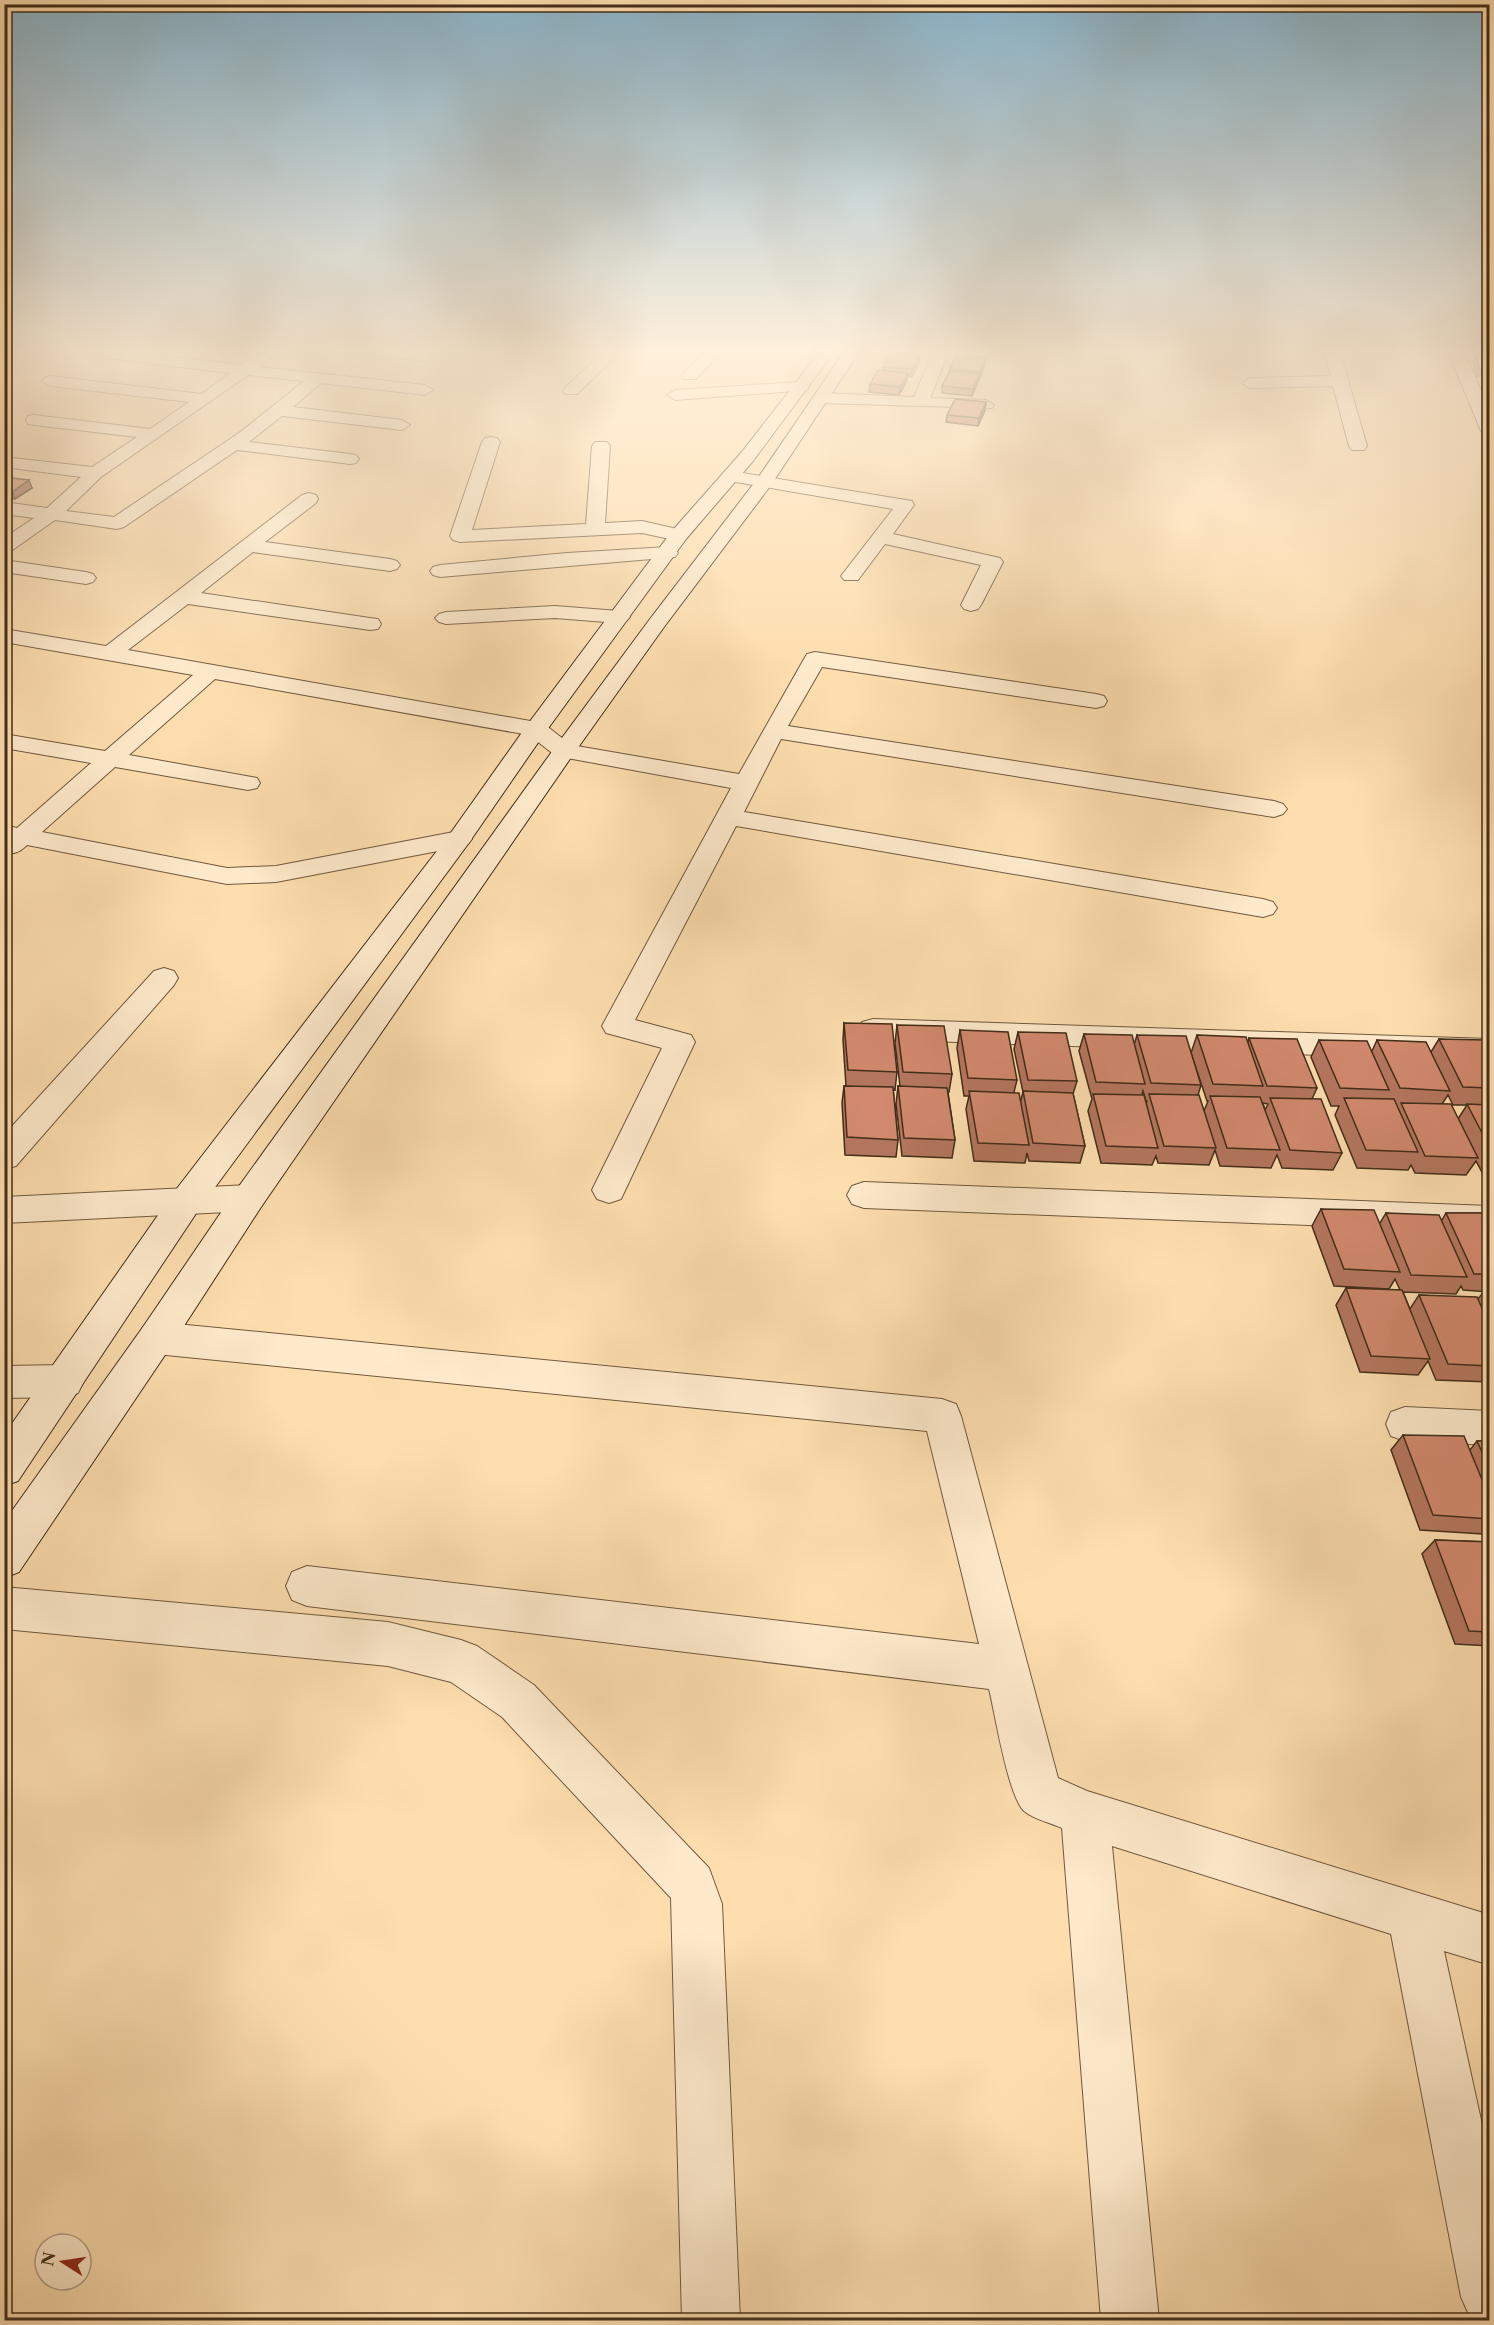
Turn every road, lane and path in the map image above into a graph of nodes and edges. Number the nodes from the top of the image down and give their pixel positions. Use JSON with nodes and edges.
{"nodes":[{"id":1,"x":118,"y":458,"type":"edge"},
{"id":2,"x":216,"y":458,"type":"edge"},
{"id":3,"x":338,"y":458,"type":"edge"},
{"id":4,"x":485,"y":458,"type":"edge"},
{"id":5,"x":600,"y":458,"type":"edge"},
{"id":6,"x":748,"y":458,"type":"edge"},
{"id":7,"x":777,"y":458,"type":"edge"},
{"id":8,"x":350,"y":459,"type":"dead end"},
{"id":9,"x":4,"y":462,"type":"edge"},
{"id":10,"x":95,"y":473,"type":"junction"},
{"id":11,"x":730,"y":476,"type":"junction"},
{"id":12,"x":765,"y":481,"type":"junction"},
{"id":13,"x":309,"y":499,"type":"dead end"},
{"id":14,"x":4,"y":508,"type":"edge"},
{"id":15,"x":50,"y":515,"type":"junction"},
{"id":16,"x":595,"y":529,"type":"junction"},
{"id":17,"x":881,"y":537,"type":"junction"},
{"id":18,"x":674,"y":544,"type":"junction"},
{"id":19,"x":249,"y":546,"type":"junction"},
{"id":20,"x":4,"y":547,"type":"edge"},
{"id":21,"x":390,"y":565,"type":"dead end"},
{"id":22,"x":4,"y":566,"type":"edge"},
{"id":23,"x":440,"y":572,"type":"dead end"},
{"id":24,"x":851,"y":576,"type":"dead end"},
{"id":25,"x":86,"y":578,"type":"dead end"},
{"id":26,"x":185,"y":597,"type":"junction"},
{"id":27,"x":971,"y":605,"type":"dead end"},
{"id":28,"x":619,"y":617,"type":"junction"},
{"id":29,"x":446,"y":618,"type":"dead end"},
{"id":30,"x":370,"y":624,"type":"dead end"},
{"id":31,"x":4,"y":635,"type":"edge"},
{"id":32,"x":111,"y":653,"type":"junction"},
{"id":33,"x":211,"y":671,"type":"junction"},
{"id":34,"x":1096,"y":701,"type":"dead end"},
{"id":35,"x":536,"y":729,"type":"junction"},
{"id":36,"x":774,"y":731,"type":"junction"},
{"id":37,"x":4,"y":741,"type":"edge"},
{"id":38,"x":564,"y":751,"type":"junction"},
{"id":39,"x":111,"y":759,"type":"junction"},
{"id":40,"x":248,"y":783,"type":"dead end"},
{"id":41,"x":746,"y":783,"type":"junction"},
{"id":42,"x":1274,"y":809,"type":"dead end"},
{"id":43,"x":729,"y":817,"type":"junction"},
{"id":44,"x":459,"y":839,"type":"junction"},
{"id":45,"x":11,"y":840,"type":"edge"},
{"id":46,"x":1263,"y":908,"type":"dead end"},
{"id":47,"x":164,"y":978,"type":"dead end"},
{"id":48,"x":873,"y":1029,"type":"edge"},
{"id":49,"x":1490,"y":1050,"type":"edge"},
{"id":50,"x":4,"y":1157,"type":"edge"},
{"id":51,"x":609,"y":1190,"type":"dead end"},
{"id":52,"x":864,"y":1195,"type":"dead end"},
{"id":53,"x":249,"y":1198,"type":"junction"},
{"id":54,"x":187,"y":1200,"type":"junction"},
{"id":55,"x":4,"y":1210,"type":"edge"},
{"id":56,"x":1490,"y":1220,"type":"edge"},
{"id":57,"x":156,"y":1338,"type":"junction"},
{"id":58,"x":65,"y":1381,"type":"junction"},
{"id":59,"x":4,"y":1383,"type":"edge"},
{"id":60,"x":1405,"y":1424,"type":"dead end"},
{"id":61,"x":1490,"y":1428,"type":"edge"},
{"id":62,"x":4,"y":1468,"type":"edge"},
{"id":63,"x":4,"y":1558,"type":"edge"},
{"id":64,"x":307,"y":1587,"type":"dead end"},
{"id":65,"x":4,"y":1608,"type":"edge"},
{"id":66,"x":1007,"y":1669,"type":"junction"},
{"id":67,"x":1085,"y":1814,"type":"junction"},
{"id":68,"x":1412,"y":1916,"type":"junction"},
{"id":69,"x":1490,"y":1940,"type":"edge"},
{"id":70,"x":1490,"y":2297,"type":"edge"},
{"id":71,"x":711,"y":2320,"type":"edge"},
{"id":72,"x":1130,"y":2320,"type":"edge"}],
"edges":[{"from":1,"to":10,"type":"street"},
{"from":2,"to":15,"type":"street"},
{"from":3,"to":8,"type":"street"},
{"from":4,"to":16,"type":"street"},
{"from":5,"to":16,"type":"street"},
{"from":6,"to":11,"type":"street"},
{"from":7,"to":12,"type":"street"},
{"from":9,"to":10,"type":"street"},
{"from":10,"to":15,"type":"street"},
{"from":11,"to":12,"type":"street"},
{"from":11,"to":18,"type":"street"},
{"from":12,"to":17,"type":"street"},
{"from":12,"to":38,"type":"street"},
{"from":13,"to":19,"type":"street"},
{"from":14,"to":15,"type":"street"},
{"from":15,"to":20,"type":"street"},
{"from":16,"to":18,"type":"street"},
{"from":17,"to":24,"type":"street"},
{"from":17,"to":27,"type":"street"},
{"from":18,"to":23,"type":"street"},
{"from":18,"to":28,"type":"street"},
{"from":19,"to":21,"type":"street"},
{"from":19,"to":26,"type":"street"},
{"from":22,"to":25,"type":"street"},
{"from":26,"to":30,"type":"street"},
{"from":26,"to":32,"type":"street"},
{"from":28,"to":29,"type":"street"},
{"from":28,"to":35,"type":"street"},
{"from":31,"to":32,"type":"street"},
{"from":32,"to":33,"type":"street"},
{"from":33,"to":35,"type":"street"},
{"from":33,"to":39,"type":"street"},
{"from":34,"to":36,"type":"street"},
{"from":35,"to":38,"type":"street"},
{"from":35,"to":44,"type":"street"},
{"from":36,"to":41,"type":"street"},
{"from":36,"to":42,"type":"street"},
{"from":37,"to":39,"type":"street"},
{"from":38,"to":41,"type":"street"},
{"from":38,"to":53,"type":"street"},
{"from":39,"to":40,"type":"street"},
{"from":39,"to":45,"type":"street"},
{"from":41,"to":43,"type":"street"},
{"from":43,"to":46,"type":"street"},
{"from":43,"to":51,"type":"street"},
{"from":44,"to":45,"type":"street"},
{"from":44,"to":54,"type":"street"},
{"from":47,"to":50,"type":"street"},
{"from":48,"to":49,"type":"street"},
{"from":52,"to":56,"type":"street"},
{"from":53,"to":54,"type":"street"},
{"from":53,"to":57,"type":"street"},
{"from":54,"to":55,"type":"street"},
{"from":54,"to":58,"type":"street"},
{"from":57,"to":63,"type":"street"},
{"from":57,"to":66,"type":"street"},
{"from":58,"to":59,"type":"street"},
{"from":58,"to":62,"type":"street"},
{"from":60,"to":61,"type":"street"},
{"from":64,"to":66,"type":"street"},
{"from":65,"to":71,"type":"street"},
{"from":66,"to":67,"type":"street"},
{"from":67,"to":68,"type":"street"},
{"from":67,"to":72,"type":"street"},
{"from":68,"to":69,"type":"street"},
{"from":68,"to":70,"type":"street"}]}
